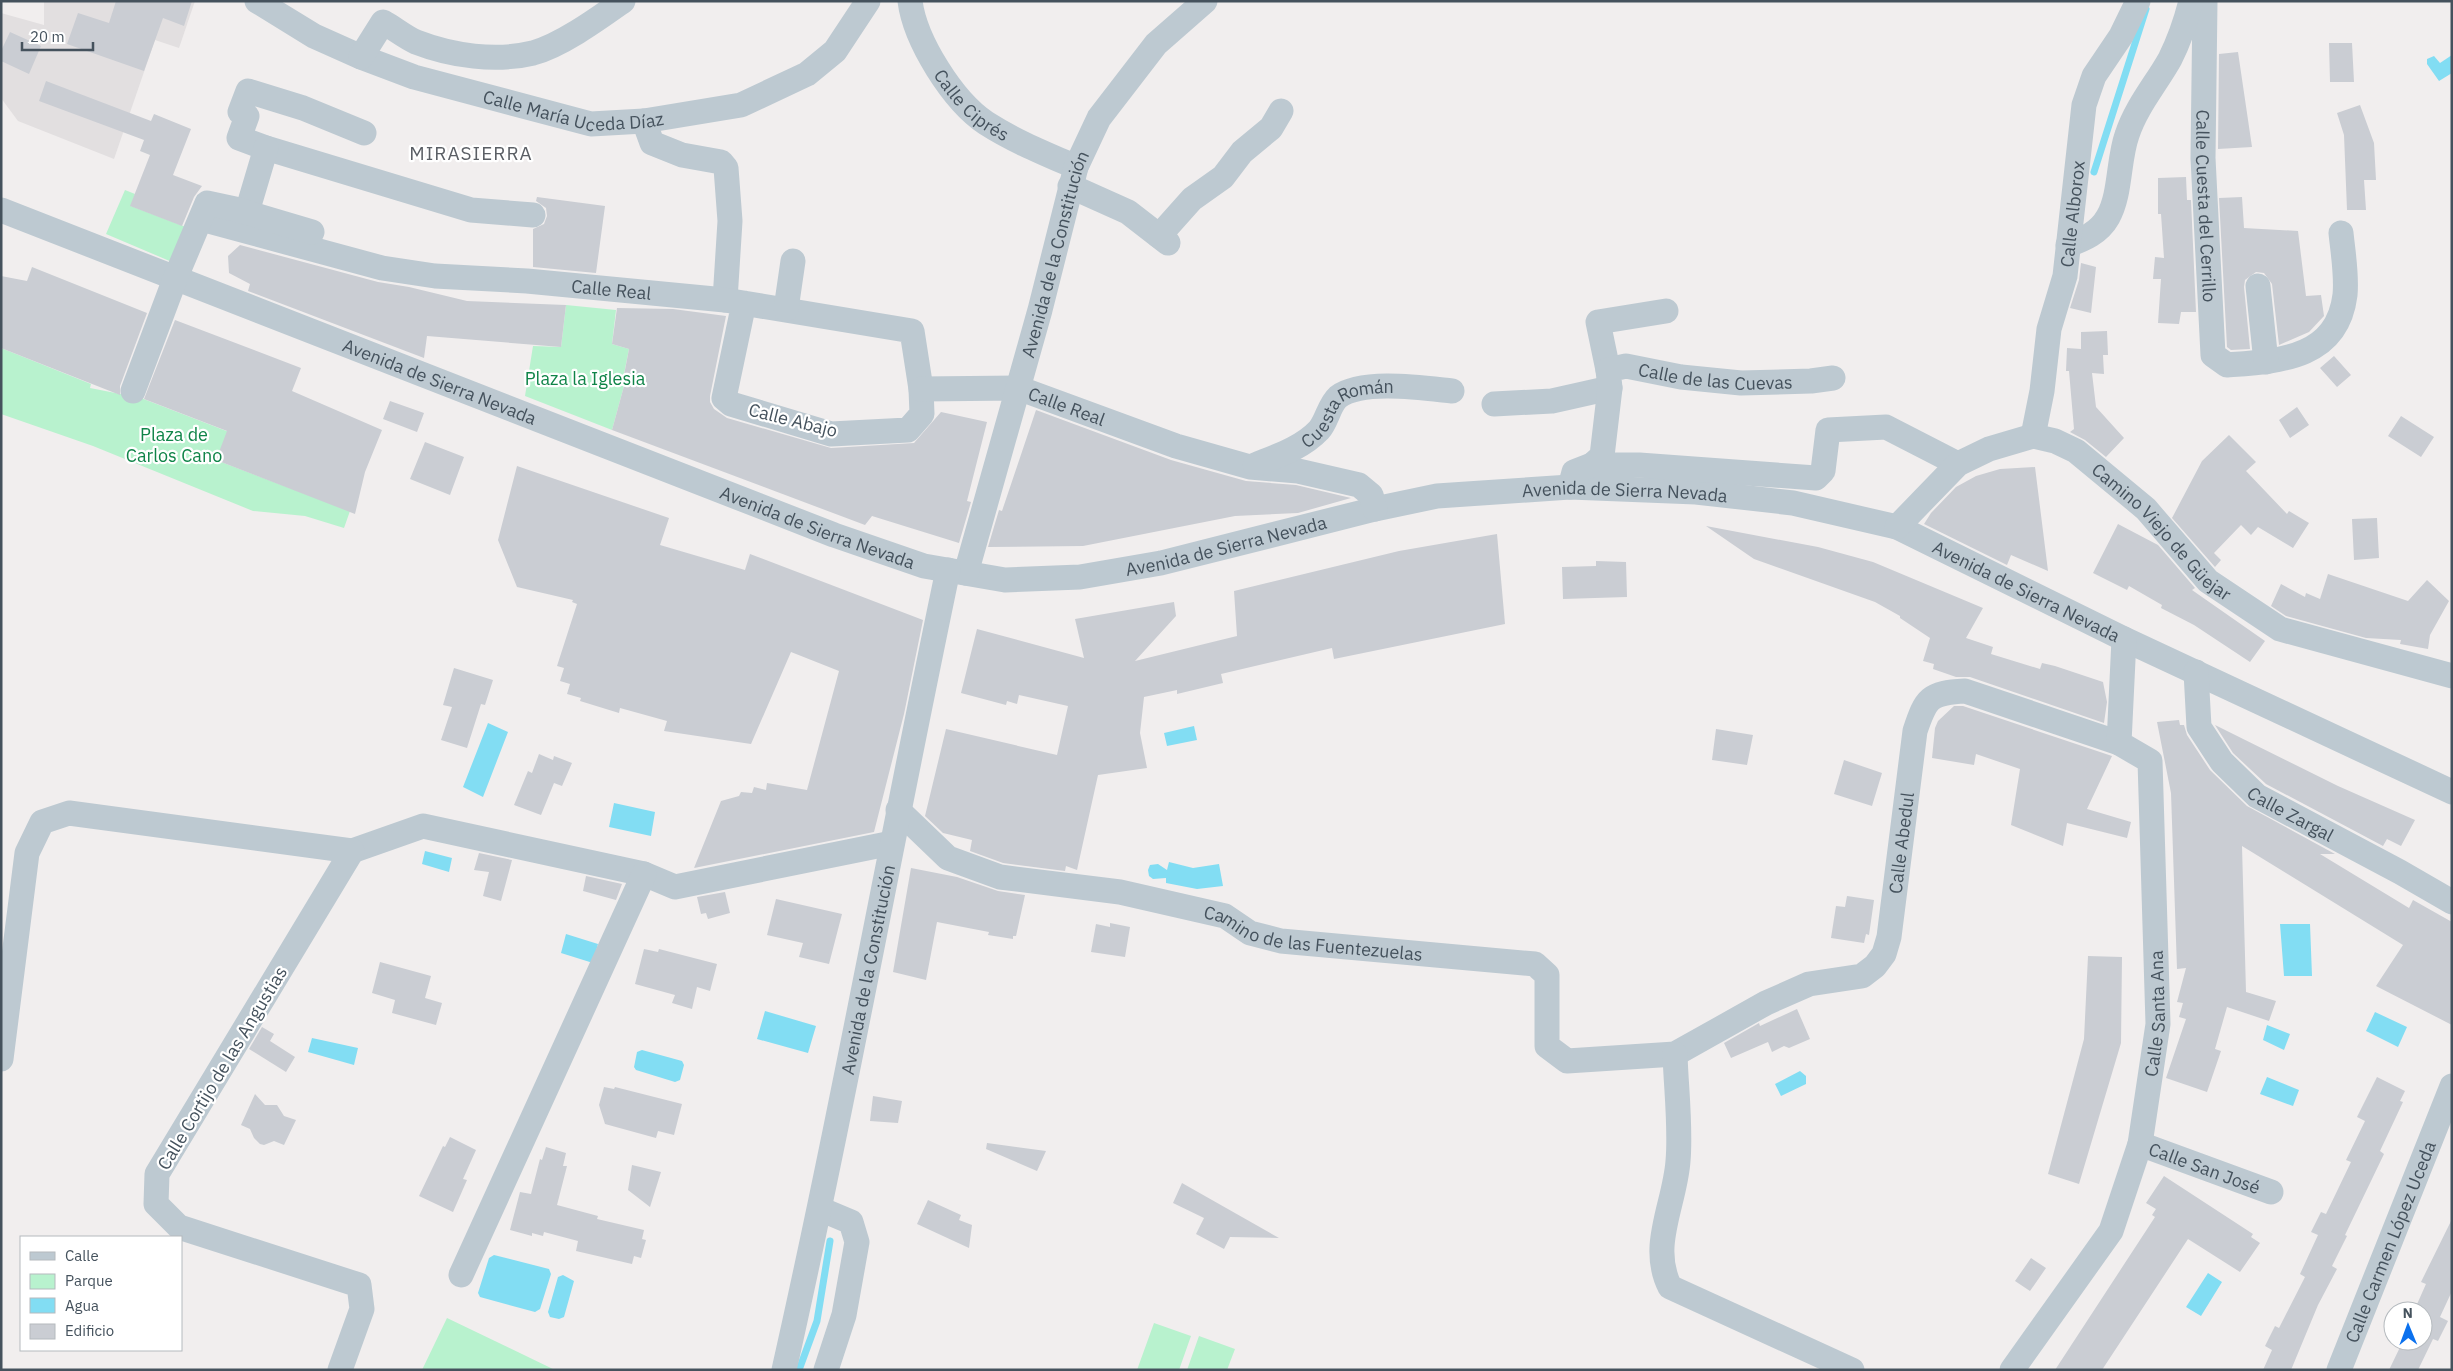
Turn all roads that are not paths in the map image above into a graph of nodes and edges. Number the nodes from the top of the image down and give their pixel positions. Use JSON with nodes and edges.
{"nodes":[{"id":1,"x":257,"y":1,"type":"edge"},
{"id":2,"x":623,"y":1,"type":"edge"},
{"id":3,"x":868,"y":1,"type":"edge"},
{"id":4,"x":910,"y":1,"type":"edge"},
{"id":5,"x":1205,"y":1,"type":"edge"},
{"id":6,"x":2138,"y":1,"type":"edge"},
{"id":7,"x":2191,"y":1,"type":"edge"},
{"id":8,"x":2205,"y":1,"type":"edge"},
{"id":9,"x":361,"y":57,"type":"junction"},
{"id":10,"x":1281,"y":111,"type":"dead end"},
{"id":11,"x":644,"y":121,"type":"junction"},
{"id":12,"x":364,"y":134,"type":"dead end"},
{"id":13,"x":266,"y":148,"type":"junction"},
{"id":14,"x":1073,"y":177,"type":"junction"},
{"id":15,"x":1,"y":210,"type":"edge"},
{"id":16,"x":247,"y":212,"type":"junction"},
{"id":17,"x":532,"y":215,"type":"dead end"},
{"id":18,"x":201,"y":219,"type":"junction"},
{"id":19,"x":2341,"y":233,"type":"dead end"},
{"id":20,"x":2068,"y":245,"type":"junction"},
{"id":21,"x":793,"y":261,"type":"dead end"},
{"id":22,"x":436,"y":276,"type":"junction"},
{"id":23,"x":175,"y":279,"type":"junction"},
{"id":24,"x":2258,"y":286,"type":"dead end"},
{"id":25,"x":734,"y":302,"type":"junction"},
{"id":26,"x":786,"y":309,"type":"junction"},
{"id":27,"x":1666,"y":311,"type":"dead end"},
{"id":28,"x":2266,"y":362,"type":"junction"},
{"id":29,"x":1833,"y":378,"type":"dead end"},
{"id":30,"x":1609,"y":379,"type":"junction"},
{"id":31,"x":1018,"y":388,"type":"junction"},
{"id":32,"x":921,"y":389,"type":"junction"},
{"id":33,"x":133,"y":391,"type":"dead end"},
{"id":34,"x":1452,"y":391,"type":"dead end"},
{"id":35,"x":1494,"y":404,"type":"dead end"},
{"id":36,"x":2033,"y":436,"type":"junction"},
{"id":37,"x":1958,"y":464,"type":"junction"},
{"id":38,"x":1592,"y":465,"type":"junction"},
{"id":39,"x":1250,"y":467,"type":"junction"},
{"id":40,"x":1570,"y":487,"type":"junction"},
{"id":41,"x":1375,"y":509,"type":"junction"},
{"id":42,"x":1898,"y":528,"type":"junction"},
{"id":43,"x":957,"y":572,"type":"junction"},
{"id":44,"x":2124,"y":638,"type":"junction"},
{"id":45,"x":2196,"y":672,"type":"junction"},
{"id":46,"x":2452,"y":676,"type":"edge"},
{"id":47,"x":2119,"y":743,"type":"junction"},
{"id":48,"x":2452,"y":792,"type":"edge"},
{"id":49,"x":898,"y":810,"type":"junction"},
{"id":50,"x":892,"y":843,"type":"junction"},
{"id":51,"x":352,"y":851,"type":"junction"},
{"id":52,"x":644,"y":874,"type":"junction"},
{"id":53,"x":2452,"y":902,"type":"edge"},
{"id":54,"x":1675,"y":1054,"type":"junction"},
{"id":55,"x":1,"y":1059,"type":"edge"},
{"id":56,"x":2452,"y":1086,"type":"edge"},
{"id":57,"x":2140,"y":1144,"type":"junction"},
{"id":58,"x":2271,"y":1192,"type":"dead end"},
{"id":59,"x":820,"y":1209,"type":"junction"},
{"id":60,"x":460,"y":1275,"type":"dead end"},
{"id":61,"x":340,"y":1370,"type":"edge"},
{"id":62,"x":784,"y":1370,"type":"edge"},
{"id":63,"x":826,"y":1370,"type":"edge"},
{"id":64,"x":1852,"y":1370,"type":"edge"},
{"id":65,"x":2012,"y":1370,"type":"edge"},
{"id":66,"x":2339,"y":1370,"type":"edge"}],
"edges":[{"from":1,"to":9,"type":"street","name":"Calle María Uceda Díaz"},
{"from":2,"to":9,"type":"street"},
{"from":3,"to":11,"type":"street","name":"Calle María Uceda Díaz"},
{"from":4,"to":14,"type":"street","name":"Calle Ciprés"},
{"from":5,"to":14,"type":"street","name":"Avenida de la Constitución"},
{"from":6,"to":20,"type":"street","name":"Calle Alborox"},
{"from":7,"to":20,"type":"street"},
{"from":8,"to":28,"type":"street","name":"Calle Cuesta del Cerrillo"},
{"from":9,"to":11,"type":"street","name":"Calle María Uceda Díaz"},
{"from":10,"to":14,"type":"street","name":"Calle Ciprés"},
{"from":11,"to":25,"type":"street"},
{"from":12,"to":13,"type":"street"},
{"from":13,"to":16,"type":"street"},
{"from":13,"to":17,"type":"street"},
{"from":14,"to":31,"type":"street","name":"Avenida de la Constitución"},
{"from":15,"to":23,"type":"street","name":"Avenida de Sierra Nevada"},
{"from":16,"to":18,"type":"street"},
{"from":16,"to":22,"type":"street"},
{"from":18,"to":22,"type":"street","name":"Calle Real"},
{"from":18,"to":23,"type":"street"},
{"from":19,"to":28,"type":"street","name":"Calle Cuesta del Cerrillo"},
{"from":20,"to":36,"type":"street","name":"Calle Alborox"},
{"from":21,"to":26,"type":"street"},
{"from":22,"to":25,"type":"street","name":"Calle Real"},
{"from":23,"to":33,"type":"street"},
{"from":23,"to":43,"type":"street","name":"Avenida de Sierra Nevada"},
{"from":24,"to":28,"type":"street"},
{"from":25,"to":26,"type":"street","name":"Calle Real"},
{"from":25,"to":32,"type":"street","name":"Calle Abajo"},
{"from":26,"to":32,"type":"street","name":"Calle Real"},
{"from":27,"to":30,"type":"street"},
{"from":29,"to":30,"type":"street","name":"Calle de las Cuevas"},
{"from":30,"to":35,"type":"street","name":"Calle de las Cuevas"},
{"from":30,"to":38,"type":"street"},
{"from":31,"to":32,"type":"street","name":"Calle Real"},
{"from":31,"to":39,"type":"street","name":"Calle Real"},
{"from":31,"to":43,"type":"street","name":"Avenida de la Constitución"},
{"from":34,"to":39,"type":"street","name":"Cuesta Román"},
{"from":36,"to":37,"type":"street"},
{"from":36,"to":46,"type":"street","name":"Camino Viejo de Güejar"},
{"from":37,"to":38,"type":"street"},
{"from":37,"to":42,"type":"street"},
{"from":38,"to":40,"type":"street"},
{"from":39,"to":41,"type":"street","name":"Calle Real"},
{"from":40,"to":41,"type":"street","name":"Avenida de Sierra Nevada"},
{"from":40,"to":42,"type":"street","name":"Avenida de Sierra Nevada"},
{"from":41,"to":43,"type":"street","name":"Avenida de Sierra Nevada"},
{"from":42,"to":44,"type":"street","name":"Avenida de Sierra Nevada"},
{"from":43,"to":49,"type":"street","name":"Avenida de la Constitución"},
{"from":44,"to":45,"type":"street","name":"Avenida de Sierra Nevada"},
{"from":44,"to":47,"type":"street"},
{"from":45,"to":48,"type":"street","name":"Avenida de Sierra Nevada"},
{"from":45,"to":53,"type":"street","name":"Calle Zargal"},
{"from":47,"to":54,"type":"street","name":"Calle Abedul"},
{"from":47,"to":57,"type":"street","name":"Calle Santa Ana"},
{"from":49,"to":50,"type":"street","name":"Avenida de la Constitución"},
{"from":49,"to":54,"type":"street","name":"Camino de las Fuentezuelas"},
{"from":50,"to":52,"type":"street"},
{"from":50,"to":59,"type":"street","name":"Avenida de la Constitución"},
{"from":51,"to":52,"type":"street"},
{"from":51,"to":55,"type":"street"},
{"from":51,"to":61,"type":"street","name":"Calle Cortijo de las Angustias"},
{"from":52,"to":60,"type":"street"},
{"from":54,"to":64,"type":"street"},
{"from":56,"to":66,"type":"street","name":"Calle Carmen López Uceda"},
{"from":57,"to":58,"type":"street","name":"Calle San José"},
{"from":57,"to":65,"type":"street","name":"Calle Santa Ana"},
{"from":59,"to":62,"type":"street","name":"Avenida de la Constitución"},
{"from":59,"to":63,"type":"street"}]}
